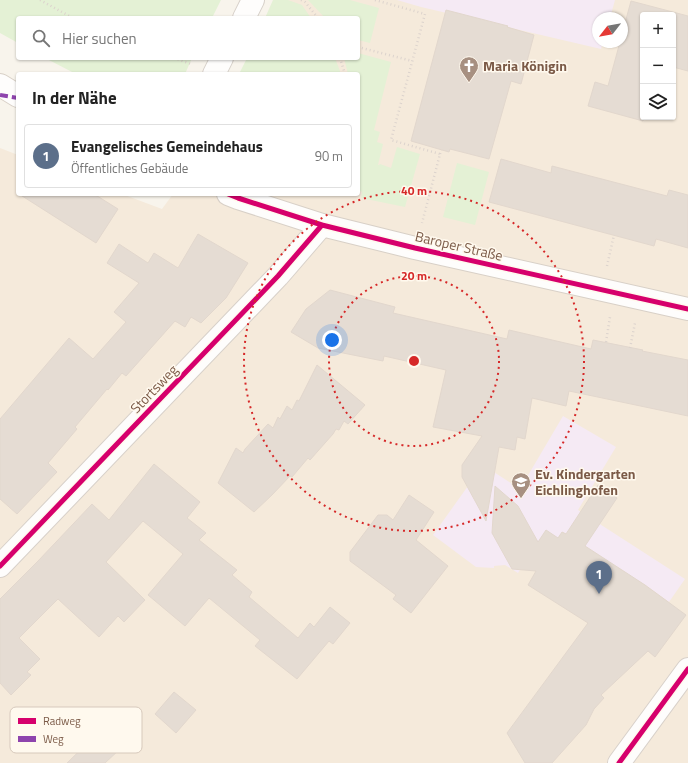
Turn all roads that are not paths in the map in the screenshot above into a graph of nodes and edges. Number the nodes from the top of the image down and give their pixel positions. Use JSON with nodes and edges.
{"nodes":[{"id":1,"x":254,"y":0,"type":"edge"},
{"id":2,"x":245,"y":16,"type":"edge"},
{"id":3,"x":221,"y":60,"type":"edge"},
{"id":4,"x":215,"y":72,"type":"edge"},
{"id":5,"x":0,"y":85,"type":"edge"},
{"id":6,"x":16,"y":95,"type":"edge"},
{"id":7,"x":233,"y":196,"type":"edge"},
{"id":8,"x":322,"y":225,"type":"junction"},
{"id":9,"x":688,"y":309,"type":"edge"},
{"id":10,"x":0,"y":566,"type":"edge"},
{"id":11,"x":688,"y":669,"type":"edge"},
{"id":12,"x":619,"y":763,"type":"edge"}],
"edges":[{"from":1,"to":2,"type":"street"},
{"from":3,"to":4,"type":"street"},
{"from":5,"to":6,"type":"street"},
{"from":7,"to":8,"type":"street","name":"Baroper Straße"},
{"from":8,"to":9,"type":"street","name":"Baroper Straße"},
{"from":8,"to":10,"type":"street","name":"Stortsweg"},
{"from":11,"to":12,"type":"street"}]}
